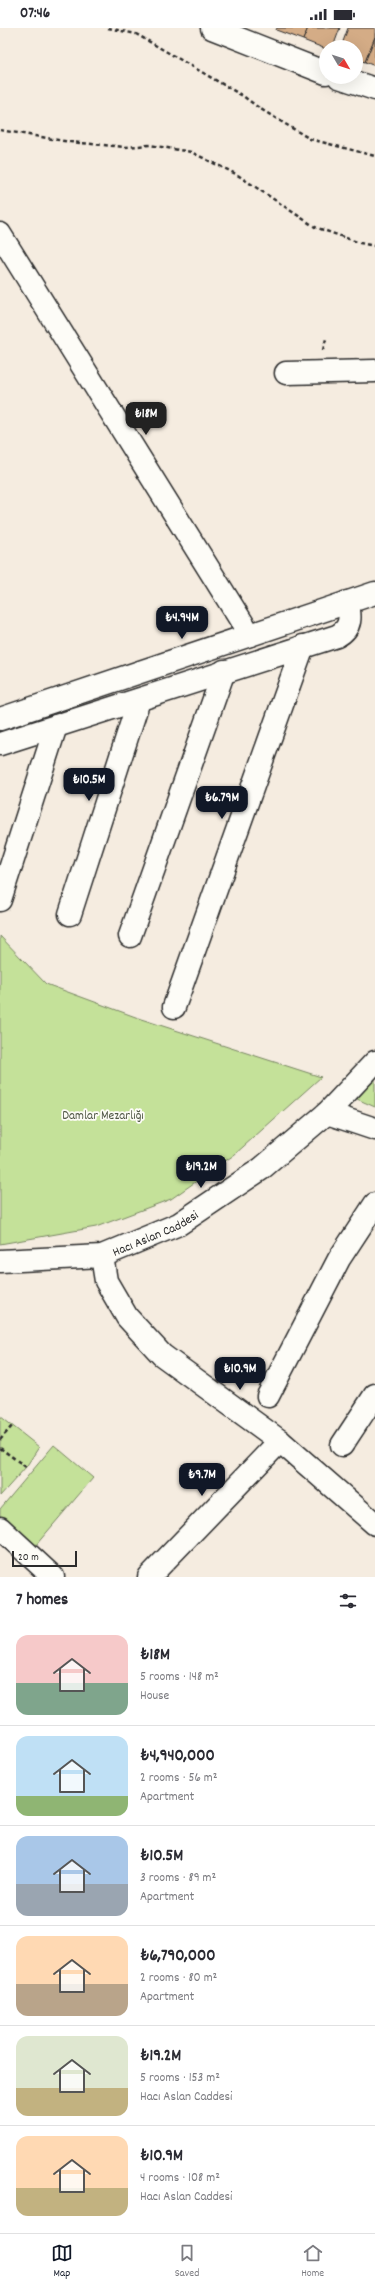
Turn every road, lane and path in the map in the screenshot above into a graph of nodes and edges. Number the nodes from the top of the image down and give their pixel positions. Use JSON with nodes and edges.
{"nodes":[{"id":1,"x":108,"y":28,"type":"edge"},
{"id":2,"x":212,"y":28,"type":"edge"},
{"id":3,"x":319,"y":70,"type":"edge"},
{"id":4,"x":360,"y":84,"type":"edge"},
{"id":5,"x":375,"y":89,"type":"edge"},
{"id":6,"x":0,"y":130,"type":"edge"},
{"id":7,"x":375,"y":156,"type":"edge"},
{"id":8,"x":0,"y":234,"type":"edge"},
{"id":9,"x":375,"y":246,"type":"edge"},
{"id":10,"x":375,"y":371,"type":"edge"},
{"id":11,"x":286,"y":372,"type":"dead end"},
{"id":12,"x":375,"y":593,"type":"edge"},
{"id":13,"x":347,"y":602,"type":"junction"},
{"id":14,"x":250,"y":635,"type":"junction"},
{"id":15,"x":304,"y":646,"type":"junction"},
{"id":16,"x":224,"y":671,"type":"junction"},
{"id":17,"x":139,"y":700,"type":"junction"},
{"id":18,"x":0,"y":719,"type":"edge"},
{"id":19,"x":56,"y":726,"type":"junction"},
{"id":20,"x":0,"y":744,"type":"edge"},
{"id":21,"x":0,"y":900,"type":"edge"},
{"id":22,"x":70,"y":914,"type":"dead end"},
{"id":23,"x":130,"y":936,"type":"dead end"},
{"id":24,"x":174,"y":1007,"type":"dead end"},
{"id":25,"x":375,"y":1062,"type":"edge"},
{"id":26,"x":327,"y":1113,"type":"junction"},
{"id":27,"x":375,"y":1128,"type":"edge"},
{"id":28,"x":375,"y":1204,"type":"edge"},
{"id":29,"x":102,"y":1256,"type":"junction"},
{"id":30,"x":0,"y":1261,"type":"edge"},
{"id":31,"x":375,"y":1395,"type":"edge"},
{"id":32,"x":268,"y":1396,"type":"dead end"},
{"id":33,"x":12,"y":1426,"type":"dead end"},
{"id":34,"x":0,"y":1440,"type":"edge"},
{"id":35,"x":280,"y":1441,"type":"junction"},
{"id":36,"x":342,"y":1445,"type":"dead end"},
{"id":37,"x":0,"y":1448,"type":"edge"},
{"id":38,"x":26,"y":1468,"type":"dead end"},
{"id":39,"x":375,"y":1524,"type":"edge"},
{"id":40,"x":0,"y":1528,"type":"edge"},
{"id":41,"x":53,"y":1577,"type":"edge"},
{"id":42,"x":149,"y":1577,"type":"edge"}],
"edges":[{"from":1,"to":7,"type":"path"},
{"from":2,"to":3,"type":"street"},
{"from":4,"to":5,"type":"street"},
{"from":6,"to":9,"type":"path"},
{"from":8,"to":14,"type":"street"},
{"from":10,"to":11,"type":"street"},
{"from":12,"to":13,"type":"street"},
{"from":13,"to":14,"type":"street"},
{"from":13,"to":15,"type":"street"},
{"from":14,"to":18,"type":"street"},
{"from":15,"to":16,"type":"street"},
{"from":15,"to":24,"type":"street"},
{"from":16,"to":17,"type":"street"},
{"from":16,"to":23,"type":"street"},
{"from":17,"to":19,"type":"street"},
{"from":17,"to":22,"type":"street"},
{"from":19,"to":20,"type":"street"},
{"from":19,"to":21,"type":"street"},
{"from":25,"to":26,"type":"street","name":"Hacı Aslan Caddesi"},
{"from":26,"to":27,"type":"street"},
{"from":26,"to":29,"type":"street","name":"Hacı Aslan Caddesi"},
{"from":28,"to":32,"type":"street"},
{"from":29,"to":30,"type":"street","name":"Hacı Aslan Caddesi"},
{"from":29,"to":35,"type":"street"},
{"from":31,"to":36,"type":"street"},
{"from":33,"to":34,"type":"path"},
{"from":35,"to":39,"type":"street"},
{"from":35,"to":42,"type":"street"},
{"from":37,"to":38,"type":"path"},
{"from":40,"to":41,"type":"street"}]}
